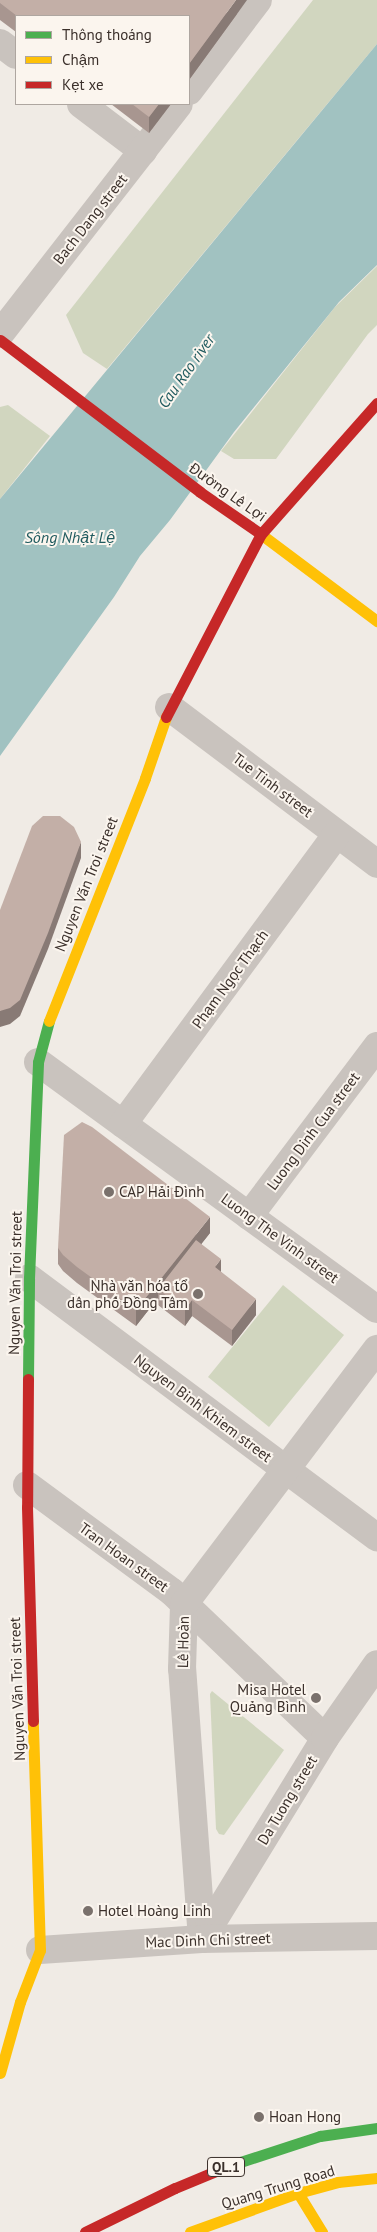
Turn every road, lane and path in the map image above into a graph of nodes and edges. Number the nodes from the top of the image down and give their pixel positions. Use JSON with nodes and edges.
{"nodes":[{"id":1,"x":258,"y":0,"type":"edge"},
{"id":2,"x":0,"y":42,"type":"edge"},
{"id":3,"x":15,"y":54,"type":"edge"},
{"id":4,"x":190,"y":90,"type":"edge"},
{"id":5,"x":82,"y":105,"type":"edge"},
{"id":6,"x":178,"y":105,"type":"edge"},
{"id":7,"x":143,"y":151,"type":"junction"},
{"id":8,"x":0,"y":334,"type":"edge"},
{"id":9,"x":0,"y":340,"type":"edge"},
{"id":10,"x":377,"y":403,"type":"edge"},
{"id":11,"x":261,"y":534,"type":"junction"},
{"id":12,"x":377,"y":621,"type":"edge"},
{"id":13,"x":169,"y":707,"type":"junction"},
{"id":14,"x":337,"y":834,"type":"junction"},
{"id":15,"x":377,"y":864,"type":"edge"},
{"id":16,"x":377,"y":1046,"type":"edge"},
{"id":17,"x":38,"y":1062,"type":"junction"},
{"id":18,"x":123,"y":1124,"type":"junction"},
{"id":19,"x":249,"y":1216,"type":"junction"},
{"id":20,"x":29,"y":1278,"type":"junction"},
{"id":21,"x":377,"y":1309,"type":"edge"},
{"id":22,"x":377,"y":1349,"type":"edge"},
{"id":23,"x":286,"y":1470,"type":"junction"},
{"id":24,"x":27,"y":1485,"type":"junction"},
{"id":25,"x":377,"y":1537,"type":"edge"},
{"id":26,"x":184,"y":1604,"type":"junction"},
{"id":27,"x":377,"y":1664,"type":"edge"},
{"id":28,"x":325,"y":1738,"type":"junction"},
{"id":29,"x":377,"y":1936,"type":"edge"},
{"id":30,"x":202,"y":1938,"type":"junction"},
{"id":31,"x":40,"y":1950,"type":"junction"},
{"id":32,"x":0,"y":2073,"type":"edge"},
{"id":33,"x":377,"y":2128,"type":"edge"},
{"id":34,"x":377,"y":2178,"type":"edge"},
{"id":35,"x":298,"y":2193,"type":"junction"},
{"id":36,"x":85,"y":2232,"type":"edge"},
{"id":37,"x":190,"y":2232,"type":"edge"},
{"id":38,"x":322,"y":2232,"type":"edge"}],
"edges":[{"from":1,"to":4,"type":"street"},
{"from":2,"to":3,"type":"street"},
{"from":5,"to":7,"type":"street"},
{"from":6,"to":7,"type":"street","name":"Bach Dang street"},
{"from":7,"to":8,"type":"street","name":"Bach Dang street"},
{"from":9,"to":11,"type":"street","name":"Đường Lê Lợi"},
{"from":10,"to":11,"type":"street","name":"Nguyen Văn Troi street"},
{"from":11,"to":12,"type":"street","name":"Đường Lê Lợi"},
{"from":11,"to":13,"type":"street","name":"Nguyen Văn Troi street"},
{"from":13,"to":14,"type":"street","name":"Tue Tinh street"},
{"from":13,"to":17,"type":"street","name":"Nguyen Văn Troi street"},
{"from":14,"to":15,"type":"street","name":"Tue Tinh street"},
{"from":14,"to":18,"type":"street","name":"Phạm Ngọc Thạch"},
{"from":16,"to":19,"type":"street","name":"Luong Dinh Cua street"},
{"from":17,"to":18,"type":"street","name":"Luong The Vinh street"},
{"from":17,"to":20,"type":"street","name":"Nguyen Văn Troi street"},
{"from":18,"to":19,"type":"street","name":"Luong The Vinh street"},
{"from":19,"to":21,"type":"street","name":"Luong The Vinh street"},
{"from":20,"to":23,"type":"street","name":"Nguyen Binh Khiem street"},
{"from":20,"to":24,"type":"street","name":"Nguyen Văn Troi street"},
{"from":22,"to":23,"type":"street","name":"Lê Hoàn"},
{"from":23,"to":25,"type":"street","name":"Nguyen Binh Khiem street"},
{"from":23,"to":26,"type":"street","name":"Lê Hoàn"},
{"from":24,"to":26,"type":"street","name":"Tran Hoan street"},
{"from":24,"to":31,"type":"street","name":"Nguyen Văn Troi street"},
{"from":26,"to":28,"type":"street","name":"Tran Hoan street"},
{"from":26,"to":30,"type":"street","name":"Lê Hoàn"},
{"from":27,"to":28,"type":"street","name":"Da Tuong street"},
{"from":28,"to":30,"type":"street","name":"Da Tuong street"},
{"from":29,"to":30,"type":"street","name":"Mac Dinh Chi street"},
{"from":30,"to":31,"type":"street","name":"Mac Dinh Chi street"},
{"from":31,"to":32,"type":"street","name":"Nguyen Văn Troi street"},
{"from":33,"to":36,"type":"street","number":"QL.1"},
{"from":34,"to":35,"type":"street","name":"Quang Trung Road"},
{"from":35,"to":37,"type":"street","name":"Quang Trung Road"},
{"from":35,"to":38,"type":"street"}]}
